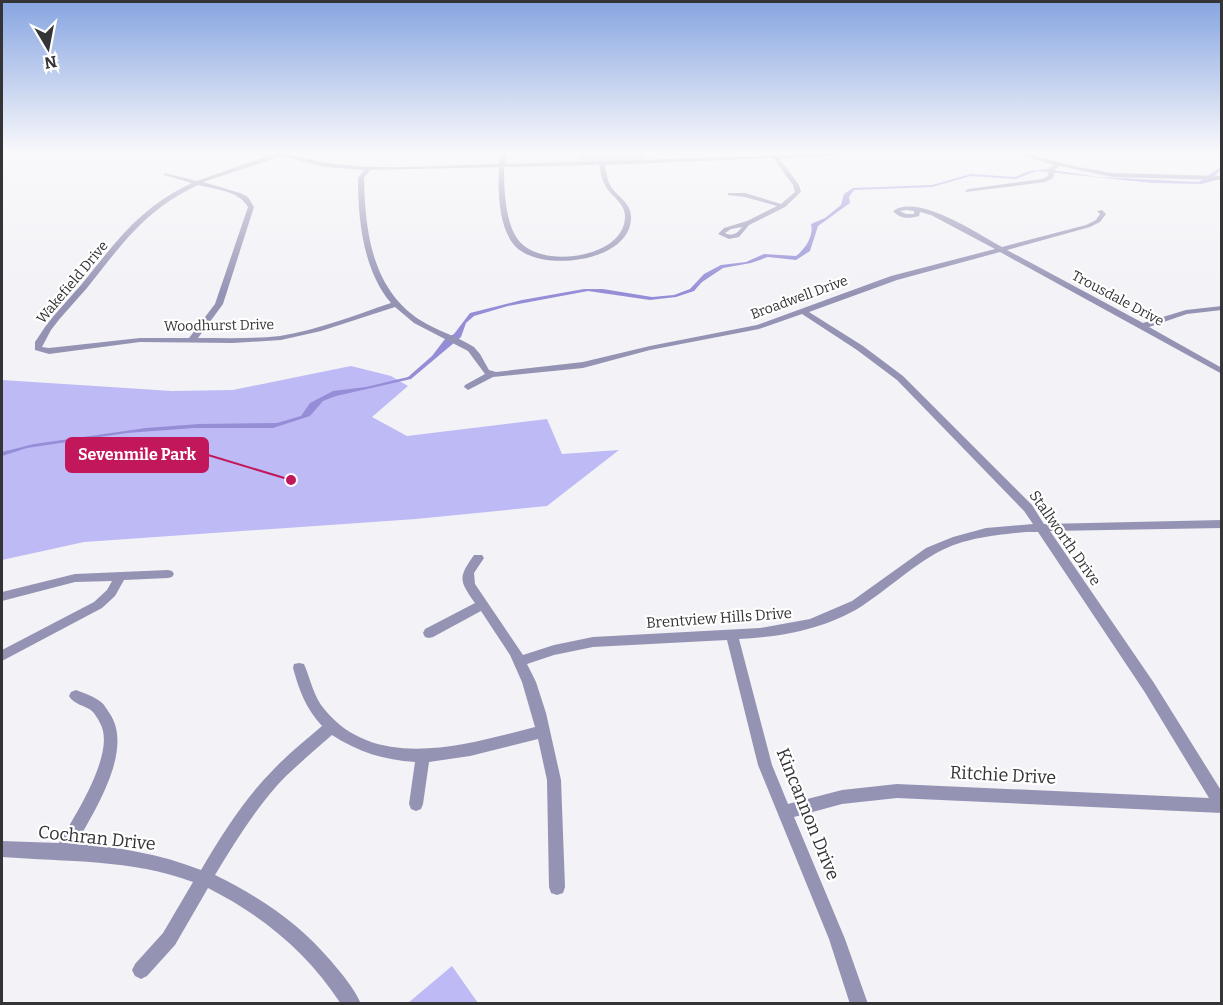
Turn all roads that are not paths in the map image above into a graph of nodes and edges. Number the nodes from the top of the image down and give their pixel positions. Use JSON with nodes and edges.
{"nodes":[{"id":1,"x":165,"y":200,"type":"edge"},
{"id":2,"x":247,"y":200,"type":"edge"},
{"id":3,"x":363,"y":200,"type":"edge"},
{"id":4,"x":503,"y":200,"type":"edge"},
{"id":5,"x":620,"y":200,"type":"edge"},
{"id":6,"x":760,"y":200,"type":"edge"},
{"id":7,"x":791,"y":200,"type":"edge"},
{"id":8,"x":782,"y":206,"type":"junction"},
{"id":9,"x":917,"y":211,"type":"dead end"},
{"id":10,"x":1100,"y":211,"type":"dead end"},
{"id":11,"x":747,"y":223,"type":"dead end"},
{"id":12,"x":1001,"y":249,"type":"junction"},
{"id":13,"x":396,"y":304,"type":"junction"},
{"id":14,"x":1221,"y":308,"type":"edge"},
{"id":15,"x":804,"y":312,"type":"junction"},
{"id":16,"x":1143,"y":326,"type":"junction"},
{"id":17,"x":192,"y":340,"type":"junction"},
{"id":18,"x":38,"y":348,"type":"joint"},
{"id":19,"x":1221,"y":372,"type":"edge"},
{"id":20,"x":491,"y":374,"type":"junction"},
{"id":21,"x":468,"y":387,"type":"dead end"},
{"id":22,"x":1221,"y":524,"type":"edge"},
{"id":23,"x":1042,"y":528,"type":"junction"},
{"id":24,"x":478,"y":558,"type":"dead end"},
{"id":25,"x":168,"y":574,"type":"dead end"},
{"id":26,"x":120,"y":576,"type":"junction"},
{"id":27,"x":2,"y":596,"type":"edge"},
{"id":28,"x":482,"y":605,"type":"junction"},
{"id":29,"x":429,"y":633,"type":"dead end"},
{"id":30,"x":732,"y":635,"type":"junction"},
{"id":31,"x":2,"y":656,"type":"edge"},
{"id":32,"x":520,"y":661,"type":"junction"},
{"id":33,"x":299,"y":668,"type":"dead end"},
{"id":34,"x":76,"y":696,"type":"dead end"},
{"id":35,"x":331,"y":727,"type":"junction"},
{"id":36,"x":544,"y":731,"type":"junction"},
{"id":37,"x":423,"y":756,"type":"junction"},
{"id":38,"x":416,"y":804,"type":"dead end"},
{"id":39,"x":1221,"y":806,"type":"edge"},
{"id":40,"x":785,"y":812,"type":"junction"},
{"id":41,"x":2,"y":849,"type":"edge"},
{"id":42,"x":63,"y":852,"type":"junction"},
{"id":43,"x":205,"y":877,"type":"junction"},
{"id":44,"x":558,"y":887,"type":"dead end"},
{"id":45,"x":141,"y":970,"type":"dead end"},
{"id":46,"x":352,"y":1004,"type":"edge"},
{"id":47,"x":859,"y":1004,"type":"edge"}],
"edges":[{"from":1,"to":18,"type":"street","name":"Wakefield Drive"},
{"from":2,"to":17,"type":"street"},
{"from":3,"to":13,"type":"street"},
{"from":4,"to":5,"type":"street"},
{"from":6,"to":8,"type":"street"},
{"from":7,"to":8,"type":"street"},
{"from":8,"to":11,"type":"street"},
{"from":9,"to":12,"type":"street","name":"Trousdale Drive"},
{"from":10,"to":12,"type":"street","name":"Broadwell Drive"},
{"from":12,"to":15,"type":"street","name":"Broadwell Drive"},
{"from":12,"to":16,"type":"street","name":"Trousdale Drive"},
{"from":13,"to":17,"type":"street","name":"Woodhurst Drive"},
{"from":13,"to":20,"type":"street"},
{"from":14,"to":16,"type":"street"},
{"from":15,"to":20,"type":"street","name":"Broadwell Drive"},
{"from":15,"to":23,"type":"street","name":"Stallworth Drive"},
{"from":16,"to":19,"type":"street","name":"Trousdale Drive"},
{"from":17,"to":18,"type":"street","name":"Woodhurst Drive"},
{"from":20,"to":21,"type":"street"},
{"from":22,"to":23,"type":"street","name":"Brentview Hills Drive"},
{"from":23,"to":30,"type":"street","name":"Brentview Hills Drive"},
{"from":23,"to":39,"type":"street","name":"Stallworth Drive"},
{"from":24,"to":28,"type":"street"},
{"from":25,"to":26,"type":"street"},
{"from":26,"to":27,"type":"street"},
{"from":26,"to":31,"type":"street"},
{"from":28,"to":29,"type":"street"},
{"from":28,"to":32,"type":"street"},
{"from":30,"to":32,"type":"street","name":"Brentview Hills Drive"},
{"from":30,"to":40,"type":"street","name":"Kincannon Drive"},
{"from":32,"to":36,"type":"street"},
{"from":33,"to":35,"type":"street"},
{"from":34,"to":42,"type":"street"},
{"from":35,"to":37,"type":"street"},
{"from":35,"to":43,"type":"street"},
{"from":36,"to":37,"type":"street"},
{"from":36,"to":44,"type":"street"},
{"from":37,"to":38,"type":"street"},
{"from":39,"to":40,"type":"street","name":"Ritchie Drive"},
{"from":40,"to":47,"type":"street","name":"Kincannon Drive"},
{"from":41,"to":42,"type":"street","name":"Cochran Drive"},
{"from":42,"to":43,"type":"street","name":"Cochran Drive"},
{"from":43,"to":45,"type":"street"},
{"from":43,"to":46,"type":"street","name":"Cochran Drive"}]}
